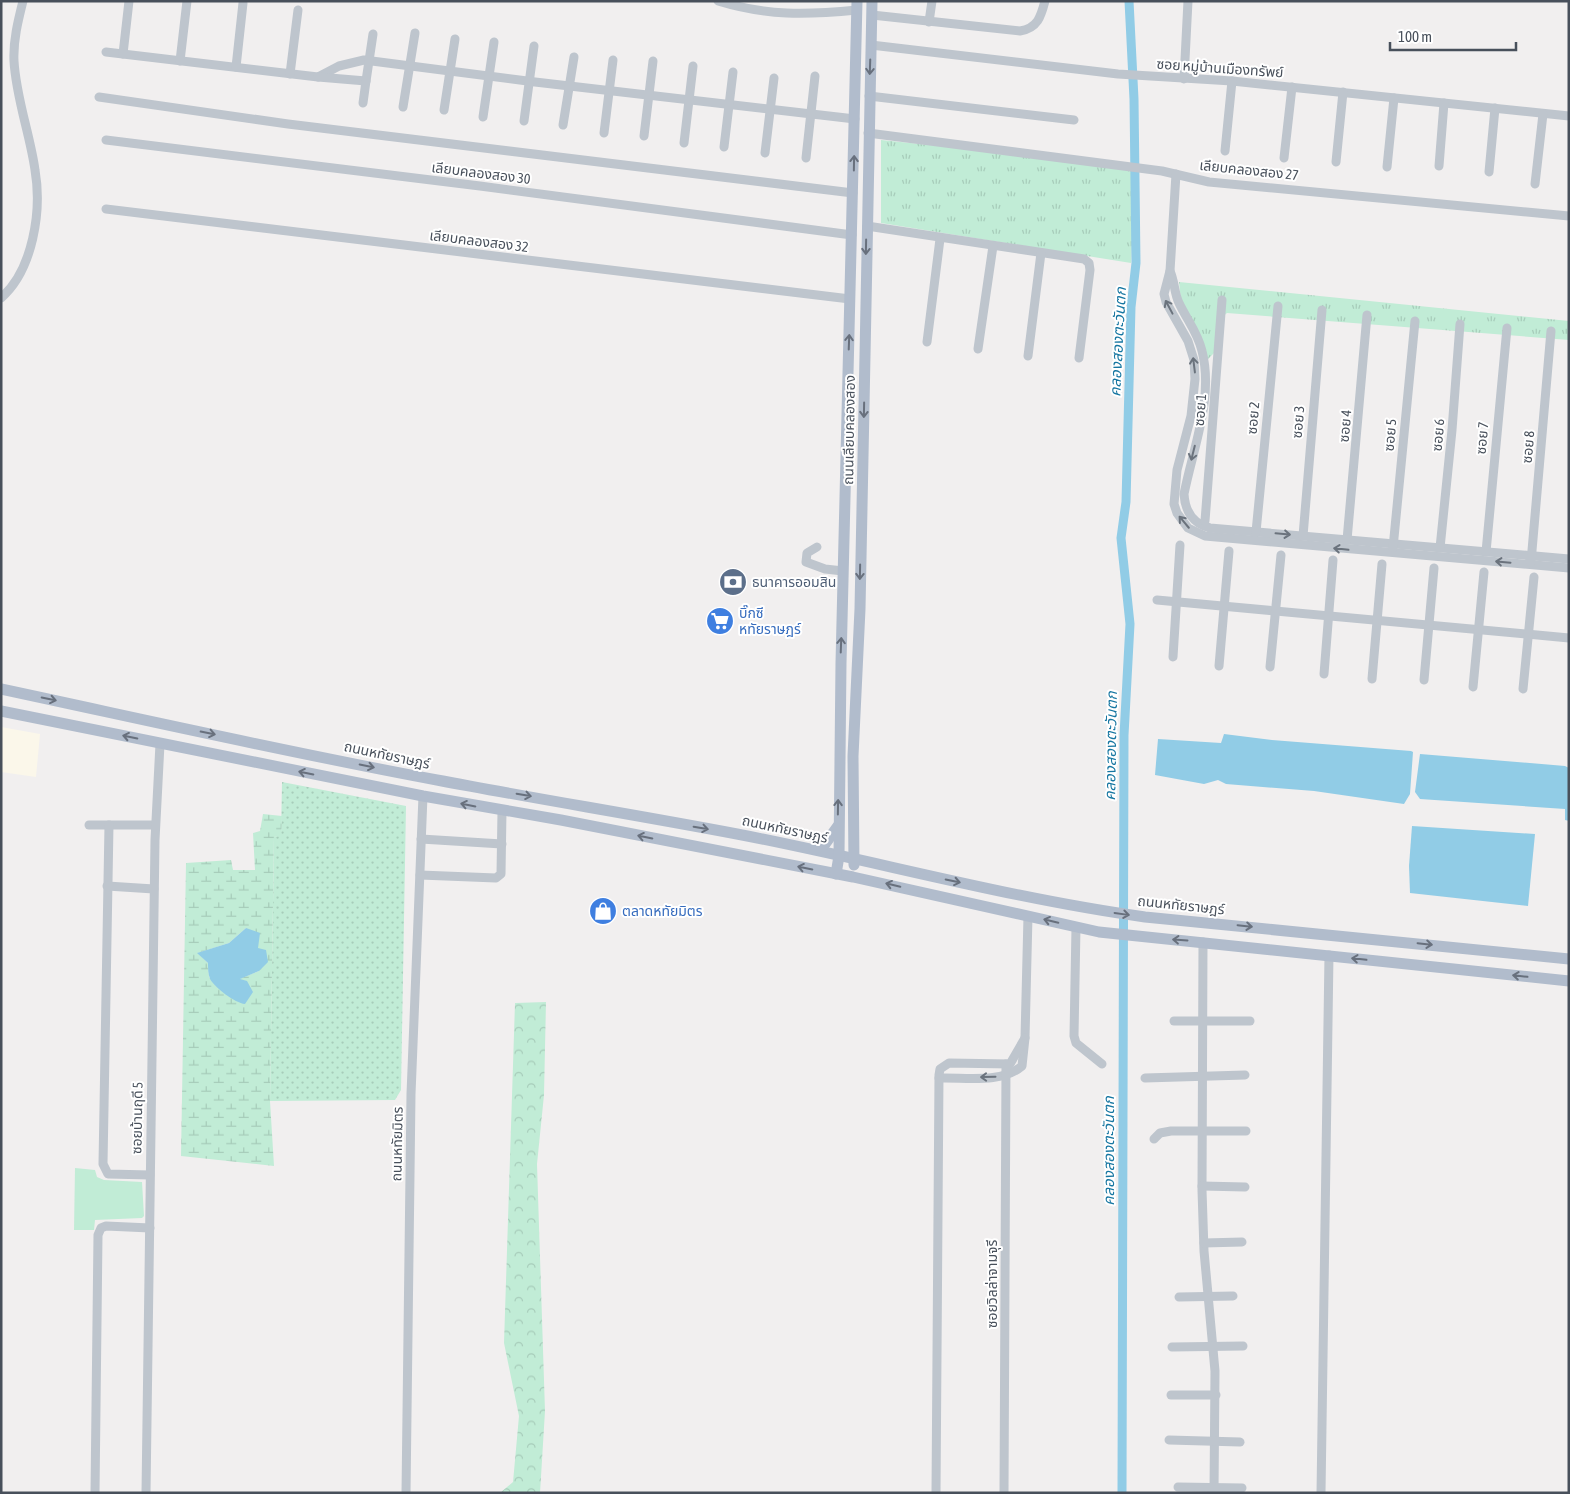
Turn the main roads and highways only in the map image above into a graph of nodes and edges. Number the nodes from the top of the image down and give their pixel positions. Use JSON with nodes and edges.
{"nodes":[{"id":1,"x":872,"y":1,"type":"edge"},
{"id":2,"x":857,"y":6,"type":"edge"},
{"id":3,"x":846,"y":447,"type":"junction"},
{"id":4,"x":864,"y":447,"type":"junction"},
{"id":5,"x":1,"y":689,"type":"edge"},
{"id":6,"x":1,"y":711,"type":"edge"},
{"id":7,"x":424,"y":778,"type":"junction"},
{"id":8,"x":423,"y":796,"type":"junction"},
{"id":9,"x":838,"y":826,"type":"junction"},
{"id":10,"x":852,"y":835,"type":"junction"},
{"id":11,"x":814,"y":849,"type":"junction"},
{"id":12,"x":839,"y":856,"type":"junction"},
{"id":13,"x":854,"y":859,"type":"junction"},
{"id":14,"x":869,"y":863,"type":"junction"},
{"id":15,"x":836,"y":874,"type":"junction"},
{"id":16,"x":853,"y":877,"type":"junction"},
{"id":17,"x":1569,"y":959,"type":"edge"},
{"id":18,"x":1569,"y":981,"type":"edge"}],
"edges":[{"from":1,"to":4,"type":"main road","name":"ถนนเลียบคลองสอง","one_way":true},
{"from":3,"to":2,"type":"main road","name":"ถนนเลียบคลองสอง","one_way":true},
{"from":3,"to":4,"type":"main road"},
{"from":9,"to":3,"type":"main road","name":"ถนนเลียบคลองสอง","one_way":true},
{"from":4,"to":10,"type":"main road","name":"ถนนเลียบคลองสอง","one_way":true},
{"from":5,"to":7,"type":"main road","name":"ถนนหทัยราษฎร์","one_way":true},
{"from":8,"to":6,"type":"main road","one_way":true},
{"from":7,"to":8,"type":"main road"},
{"from":7,"to":11,"type":"main road","name":"ถนนหทัยราษฎร์","one_way":true},
{"from":15,"to":8,"type":"main road","one_way":true},
{"from":9,"to":11,"type":"main road"},
{"from":9,"to":12,"type":"main road","name":"ถนนเลียบคลองสอง"},
{"from":10,"to":13,"type":"main road","name":"ถนนเลียบคลองสอง"},
{"from":10,"to":14,"type":"main road"},
{"from":11,"to":12,"type":"main road","name":"ถนนหทัยราษฎร์"},
{"from":12,"to":13,"type":"main road","name":"ถนนหทัยราษฎร์"},
{"from":12,"to":15,"type":"main road","name":"ถนนเลียบคลองสอง"},
{"from":13,"to":14,"type":"main road","name":"ถนนหทัยราษฎร์"},
{"from":13,"to":16,"type":"main road","name":"ถนนเลียบคลองสอง"},
{"from":14,"to":17,"type":"main road","name":"ถนนหทัยราษฎร์","one_way":true},
{"from":15,"to":16,"type":"main road"},
{"from":18,"to":16,"type":"main road","one_way":true}]}
